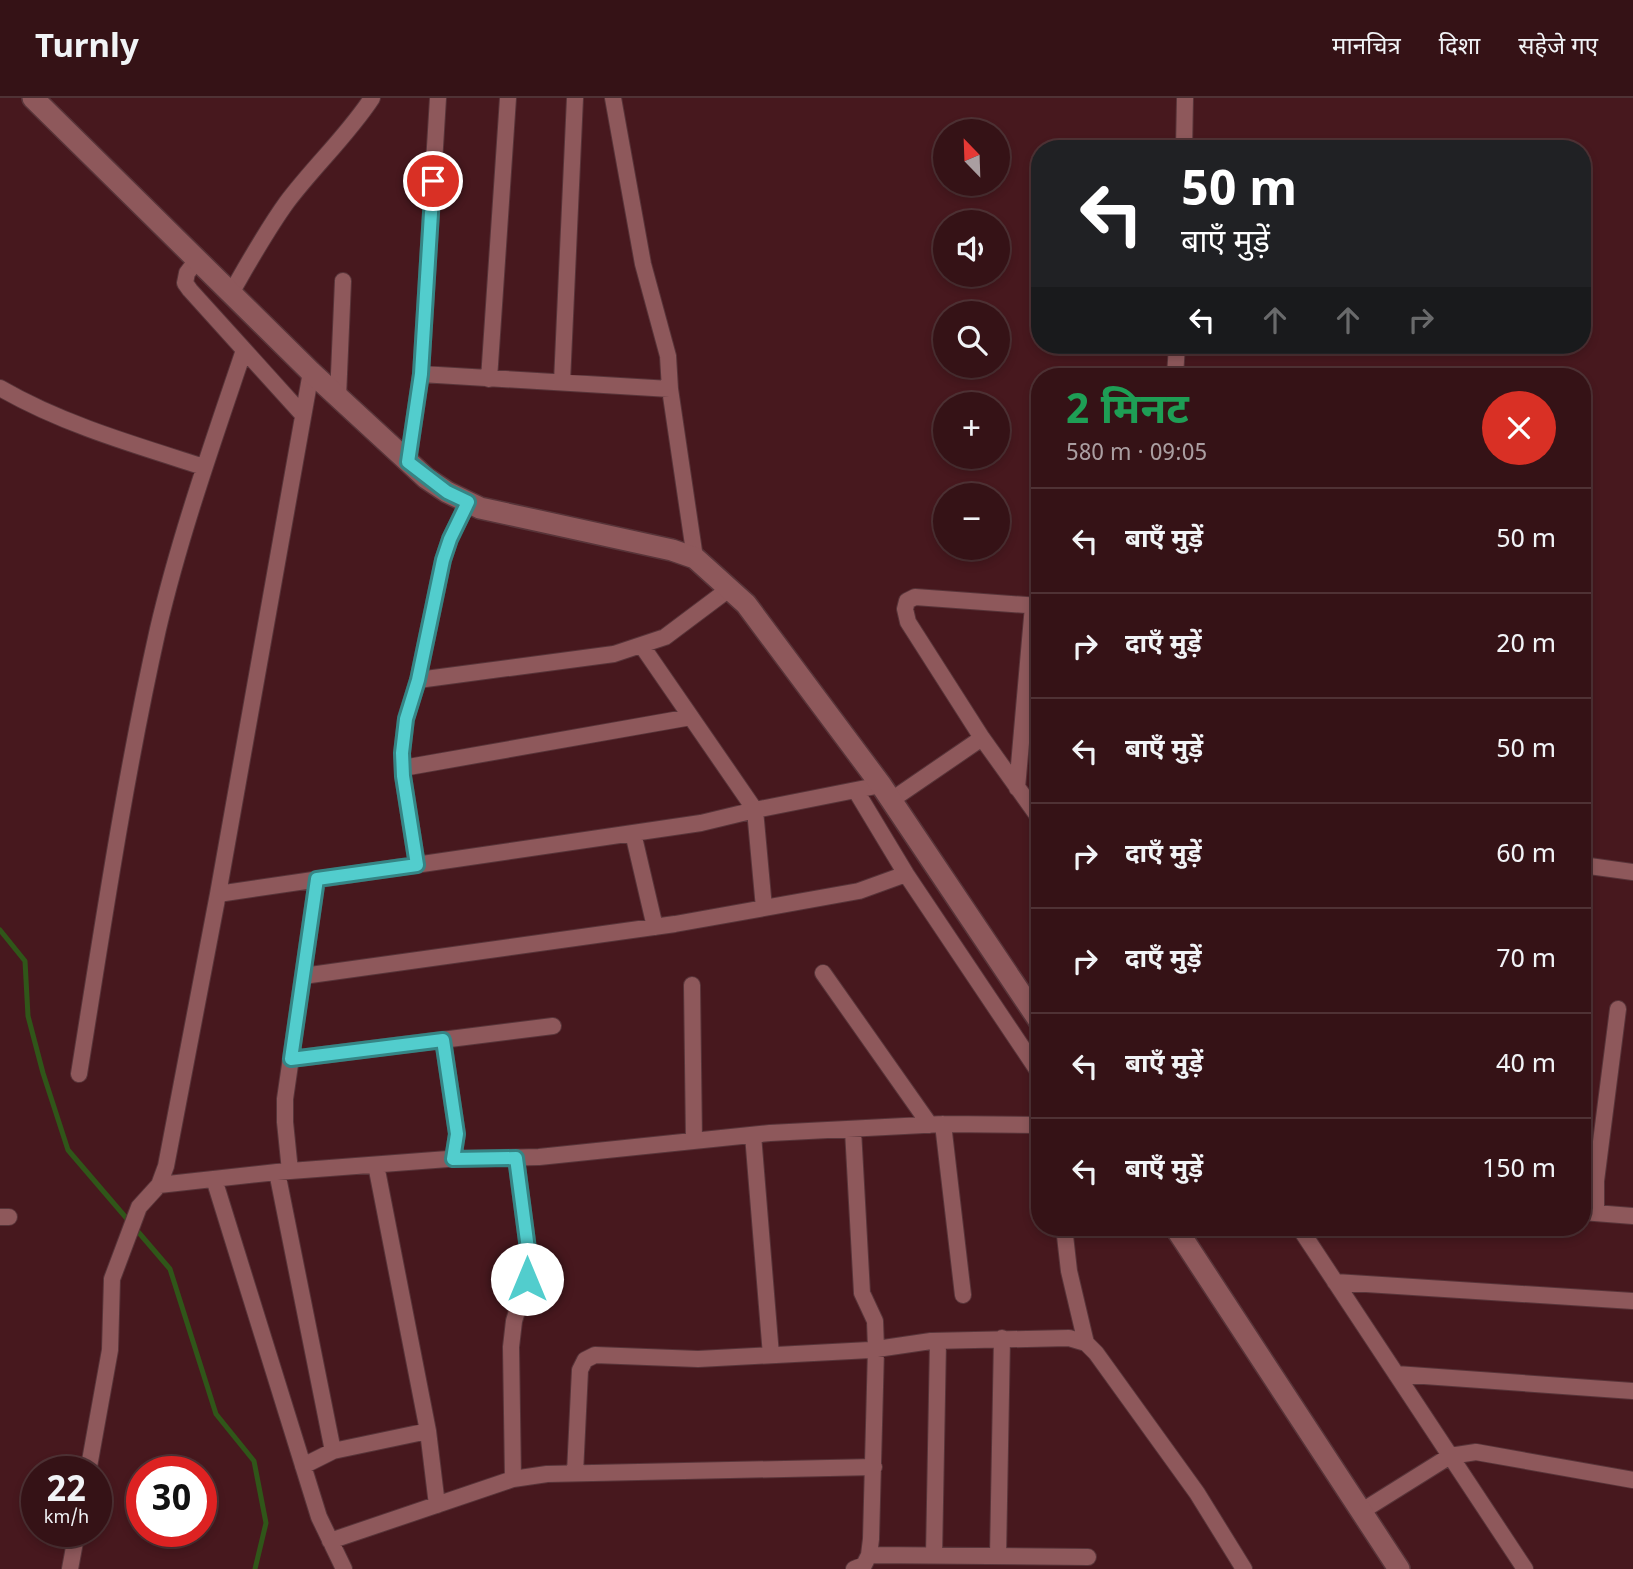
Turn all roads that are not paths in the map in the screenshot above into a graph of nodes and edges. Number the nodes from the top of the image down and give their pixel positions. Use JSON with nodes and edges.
{"nodes":[{"id":1,"x":33,"y":98,"type":"edge"},
{"id":2,"x":372,"y":98,"type":"edge"},
{"id":3,"x":438,"y":98,"type":"edge"},
{"id":4,"x":508,"y":98,"type":"edge"},
{"id":5,"x":575,"y":98,"type":"edge"},
{"id":6,"x":612,"y":98,"type":"edge"},
{"id":7,"x":1185,"y":98,"type":"edge"},
{"id":8,"x":1184,"y":140,"type":"edge"},
{"id":9,"x":197,"y":260,"type":"junction"},
{"id":10,"x":343,"y":281,"type":"dead end"},
{"id":11,"x":231,"y":293,"type":"junction"},
{"id":12,"x":244,"y":350,"type":"junction"},
{"id":13,"x":311,"y":372,"type":"junction"},
{"id":14,"x":421,"y":374,"type":"junction"},
{"id":15,"x":489,"y":379,"type":"junction"},
{"id":16,"x":562,"y":382,"type":"junction"},
{"id":17,"x":0,"y":388,"type":"edge"},
{"id":18,"x":670,"y":389,"type":"junction"},
{"id":19,"x":338,"y":397,"type":"junction"},
{"id":20,"x":303,"y":415,"type":"junction"},
{"id":21,"x":408,"y":462,"type":"junction"},
{"id":22,"x":204,"y":467,"type":"junction"},
{"id":23,"x":468,"y":502,"type":"junction"},
{"id":24,"x":695,"y":558,"type":"junction"},
{"id":25,"x":729,"y":589,"type":"junction"},
{"id":26,"x":1031,"y":606,"type":"edge"},
{"id":27,"x":642,"y":646,"type":"junction"},
{"id":28,"x":1031,"y":654,"type":"edge"},
{"id":29,"x":418,"y":680,"type":"junction"},
{"id":30,"x":691,"y":717,"type":"junction"},
{"id":31,"x":982,"y":738,"type":"junction"},
{"id":32,"x":403,"y":768,"type":"junction"},
{"id":33,"x":1017,"y":788,"type":"junction"},
{"id":34,"x":856,"y":791,"type":"junction"},
{"id":35,"x":886,"y":793,"type":"junction"},
{"id":36,"x":1031,"y":807,"type":"edge"},
{"id":37,"x":755,"y":810,"type":"junction"},
{"id":38,"x":634,"y":833,"type":"junction"},
{"id":39,"x":417,"y":865,"type":"junction"},
{"id":40,"x":1591,"y":866,"type":"edge"},
{"id":41,"x":1633,"y":872,"type":"edge"},
{"id":42,"x":906,"y":874,"type":"junction"},
{"id":43,"x":317,"y":879,"type":"junction"},
{"id":44,"x":218,"y":894,"type":"junction"},
{"id":45,"x":764,"y":908,"type":"junction"},
{"id":46,"x":655,"y":926,"type":"junction"},
{"id":47,"x":823,"y":973,"type":"dead end"},
{"id":48,"x":303,"y":976,"type":"junction"},
{"id":49,"x":692,"y":985,"type":"dead end"},
{"id":50,"x":1031,"y":1010,"type":"edge"},
{"id":51,"x":1618,"y":1010,"type":"dead end"},
{"id":52,"x":553,"y":1026,"type":"dead end"},
{"id":53,"x":443,"y":1040,"type":"junction"},
{"id":54,"x":291,"y":1059,"type":"junction"},
{"id":55,"x":1031,"y":1061,"type":"edge"},
{"id":56,"x":79,"y":1074,"type":"dead end"},
{"id":57,"x":937,"y":1125,"type":"junction"},
{"id":58,"x":1031,"y":1125,"type":"edge"},
{"id":59,"x":853,"y":1130,"type":"junction"},
{"id":60,"x":753,"y":1135,"type":"junction"},
{"id":61,"x":694,"y":1141,"type":"junction"},
{"id":62,"x":516,"y":1158,"type":"junction"},
{"id":63,"x":453,"y":1159,"type":"junction"},
{"id":64,"x":376,"y":1165,"type":"junction"},
{"id":65,"x":284,"y":1171,"type":"junction"},
{"id":66,"x":214,"y":1179,"type":"junction"},
{"id":67,"x":159,"y":1185,"type":"junction"},
{"id":68,"x":1591,"y":1203,"type":"edge"},
{"id":69,"x":1591,"y":1212,"type":"edge"},
{"id":70,"x":1633,"y":1216,"type":"edge"},
{"id":71,"x":1065,"y":1236,"type":"edge"},
{"id":72,"x":1181,"y":1236,"type":"edge"},
{"id":73,"x":1305,"y":1236,"type":"edge"},
{"id":74,"x":1335,"y":1282,"type":"junction"},
{"id":75,"x":963,"y":1295,"type":"dead end"},
{"id":76,"x":1633,"y":1301,"type":"edge"},
{"id":77,"x":1002,"y":1338,"type":"junction"},
{"id":78,"x":938,"y":1341,"type":"junction"},
{"id":79,"x":1086,"y":1343,"type":"junction"},
{"id":80,"x":876,"y":1349,"type":"junction"},
{"id":81,"x":771,"y":1355,"type":"junction"},
{"id":82,"x":1396,"y":1374,"type":"junction"},
{"id":83,"x":1633,"y":1391,"type":"edge"},
{"id":84,"x":428,"y":1432,"type":"junction"},
{"id":85,"x":333,"y":1451,"type":"junction"},
{"id":86,"x":91,"y":1456,"type":"edge"},
{"id":87,"x":1450,"y":1457,"type":"junction"},
{"id":88,"x":303,"y":1466,"type":"junction"},
{"id":89,"x":874,"y":1466,"type":"junction"},
{"id":90,"x":575,"y":1474,"type":"junction"},
{"id":91,"x":513,"y":1479,"type":"junction"},
{"id":92,"x":1633,"y":1480,"type":"edge"},
{"id":93,"x":437,"y":1505,"type":"junction"},
{"id":94,"x":1362,"y":1511,"type":"junction"},
{"id":95,"x":330,"y":1541,"type":"junction"},
{"id":96,"x":74,"y":1547,"type":"edge"},
{"id":97,"x":869,"y":1555,"type":"junction"},
{"id":98,"x":934,"y":1556,"type":"junction"},
{"id":99,"x":998,"y":1556,"type":"junction"},
{"id":100,"x":1088,"y":1557,"type":"dead end"},
{"id":101,"x":70,"y":1569,"type":"edge"},
{"id":102,"x":344,"y":1569,"type":"edge"},
{"id":103,"x":854,"y":1569,"type":"edge"},
{"id":104,"x":1244,"y":1569,"type":"edge"},
{"id":105,"x":1399,"y":1569,"type":"edge"},
{"id":106,"x":1525,"y":1569,"type":"edge"}],
"edges":[{"from":1,"to":9,"type":"street"},
{"from":2,"to":11,"type":"street"},
{"from":3,"to":14,"type":"street"},
{"from":4,"to":15,"type":"street"},
{"from":5,"to":16,"type":"street"},
{"from":6,"to":18,"type":"street"},
{"from":7,"to":8,"type":"street"},
{"from":9,"to":11,"type":"street"},
{"from":9,"to":12,"type":"street"},
{"from":10,"to":19,"type":"street"},
{"from":11,"to":13,"type":"street"},
{"from":12,"to":20,"type":"street"},
{"from":12,"to":22,"type":"street"},
{"from":13,"to":19,"type":"street"},
{"from":13,"to":20,"type":"street"},
{"from":14,"to":15,"type":"street"},
{"from":14,"to":21,"type":"street"},
{"from":15,"to":16,"type":"street"},
{"from":16,"to":18,"type":"street"},
{"from":17,"to":22,"type":"street"},
{"from":18,"to":24,"type":"street"},
{"from":19,"to":21,"type":"street"},
{"from":20,"to":44,"type":"street"},
{"from":21,"to":23,"type":"street"},
{"from":22,"to":56,"type":"street"},
{"from":23,"to":24,"type":"street"},
{"from":23,"to":29,"type":"street"},
{"from":24,"to":25,"type":"street"},
{"from":25,"to":27,"type":"street"},
{"from":25,"to":35,"type":"street"},
{"from":26,"to":31,"type":"street"},
{"from":27,"to":29,"type":"street"},
{"from":27,"to":30,"type":"street"},
{"from":28,"to":33,"type":"street"},
{"from":29,"to":32,"type":"street"},
{"from":30,"to":32,"type":"street"},
{"from":30,"to":37,"type":"street"},
{"from":31,"to":33,"type":"street"},
{"from":31,"to":35,"type":"street"},
{"from":32,"to":39,"type":"street"},
{"from":33,"to":36,"type":"street"},
{"from":34,"to":35,"type":"street"},
{"from":34,"to":37,"type":"street"},
{"from":34,"to":42,"type":"street"},
{"from":35,"to":50,"type":"street"},
{"from":37,"to":38,"type":"street"},
{"from":37,"to":45,"type":"street"},
{"from":38,"to":39,"type":"street"},
{"from":38,"to":46,"type":"street"},
{"from":39,"to":43,"type":"street"},
{"from":40,"to":41,"type":"street"},
{"from":42,"to":45,"type":"street"},
{"from":42,"to":55,"type":"street"},
{"from":43,"to":44,"type":"street"},
{"from":43,"to":48,"type":"street"},
{"from":44,"to":67,"type":"street"},
{"from":45,"to":46,"type":"street"},
{"from":46,"to":48,"type":"street"},
{"from":47,"to":57,"type":"street"},
{"from":48,"to":54,"type":"street"},
{"from":49,"to":61,"type":"street"},
{"from":51,"to":68,"type":"street"},
{"from":52,"to":53,"type":"street"},
{"from":53,"to":54,"type":"street"},
{"from":53,"to":63,"type":"street"},
{"from":54,"to":65,"type":"street"},
{"from":57,"to":58,"type":"street"},
{"from":57,"to":59,"type":"street"},
{"from":57,"to":75,"type":"street"},
{"from":59,"to":60,"type":"street"},
{"from":59,"to":80,"type":"street"},
{"from":60,"to":61,"type":"street"},
{"from":60,"to":81,"type":"street"},
{"from":61,"to":62,"type":"street"},
{"from":62,"to":63,"type":"street"},
{"from":62,"to":91,"type":"street"},
{"from":63,"to":64,"type":"street"},
{"from":64,"to":65,"type":"street"},
{"from":64,"to":84,"type":"street"},
{"from":65,"to":66,"type":"street"},
{"from":65,"to":85,"type":"street"},
{"from":66,"to":67,"type":"street"},
{"from":66,"to":88,"type":"street"},
{"from":67,"to":86,"type":"street"},
{"from":69,"to":70,"type":"street"},
{"from":71,"to":79,"type":"street"},
{"from":72,"to":94,"type":"street"},
{"from":73,"to":74,"type":"street"},
{"from":74,"to":76,"type":"street"},
{"from":74,"to":82,"type":"street"},
{"from":77,"to":78,"type":"street"},
{"from":77,"to":79,"type":"street"},
{"from":77,"to":99,"type":"street"},
{"from":78,"to":80,"type":"street"},
{"from":78,"to":98,"type":"street"},
{"from":79,"to":104,"type":"street"},
{"from":80,"to":81,"type":"street"},
{"from":80,"to":89,"type":"street"},
{"from":81,"to":90,"type":"street"},
{"from":82,"to":83,"type":"street"},
{"from":82,"to":87,"type":"street"},
{"from":84,"to":85,"type":"street"},
{"from":84,"to":93,"type":"street"},
{"from":85,"to":88,"type":"street"},
{"from":87,"to":92,"type":"street"},
{"from":87,"to":94,"type":"street"},
{"from":87,"to":106,"type":"street"},
{"from":88,"to":95,"type":"street"},
{"from":89,"to":90,"type":"street"},
{"from":89,"to":97,"type":"street"},
{"from":90,"to":91,"type":"street"},
{"from":91,"to":93,"type":"street"},
{"from":93,"to":95,"type":"street"},
{"from":94,"to":105,"type":"street"},
{"from":95,"to":102,"type":"street"},
{"from":96,"to":101,"type":"street"},
{"from":97,"to":98,"type":"street"},
{"from":97,"to":103,"type":"street"},
{"from":98,"to":99,"type":"street"},
{"from":99,"to":100,"type":"street"}]}
